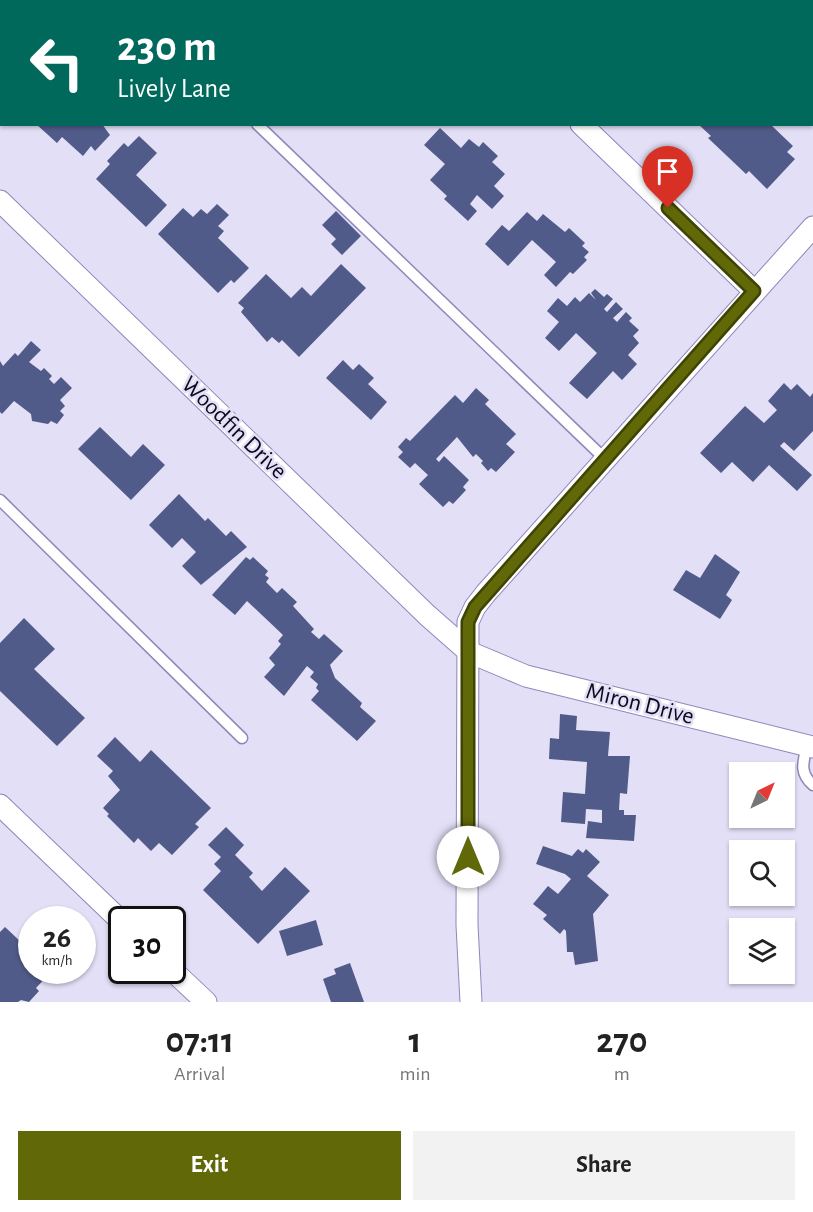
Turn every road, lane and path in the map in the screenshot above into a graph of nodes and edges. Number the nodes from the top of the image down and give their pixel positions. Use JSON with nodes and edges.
{"nodes":[{"id":1,"x":259,"y":126,"type":"edge"},
{"id":2,"x":583,"y":126,"type":"edge"},
{"id":3,"x":0,"y":201,"type":"edge"},
{"id":4,"x":813,"y":227,"type":"edge"},
{"id":5,"x":754,"y":291,"type":"junction"},
{"id":6,"x":605,"y":459,"type":"junction"},
{"id":7,"x":0,"y":500,"type":"edge"},
{"id":8,"x":470,"y":652,"type":"junction"},
{"id":9,"x":242,"y":738,"type":"dead end"},
{"id":10,"x":810,"y":747,"type":"edge"},
{"id":11,"x":813,"y":785,"type":"edge"},
{"id":12,"x":0,"y":805,"type":"edge"},
{"id":13,"x":108,"y":909,"type":"edge"},
{"id":14,"x":186,"y":983,"type":"edge"},
{"id":15,"x":206,"y":1002,"type":"edge"},
{"id":16,"x":471,"y":1002,"type":"edge"}],
"edges":[{"from":1,"to":6,"type":"lane"},
{"from":2,"to":5,"type":"street"},
{"from":3,"to":8,"type":"street","name":"Woodfin Drive"},
{"from":4,"to":5,"type":"street"},
{"from":5,"to":6,"type":"street"},
{"from":6,"to":8,"type":"street"},
{"from":7,"to":9,"type":"lane"},
{"from":8,"to":10,"type":"street","name":"Miron Drive"},
{"from":8,"to":16,"type":"street"},
{"from":10,"to":11,"type":"lane"},
{"from":12,"to":13,"type":"street"},
{"from":14,"to":15,"type":"street"}]}
